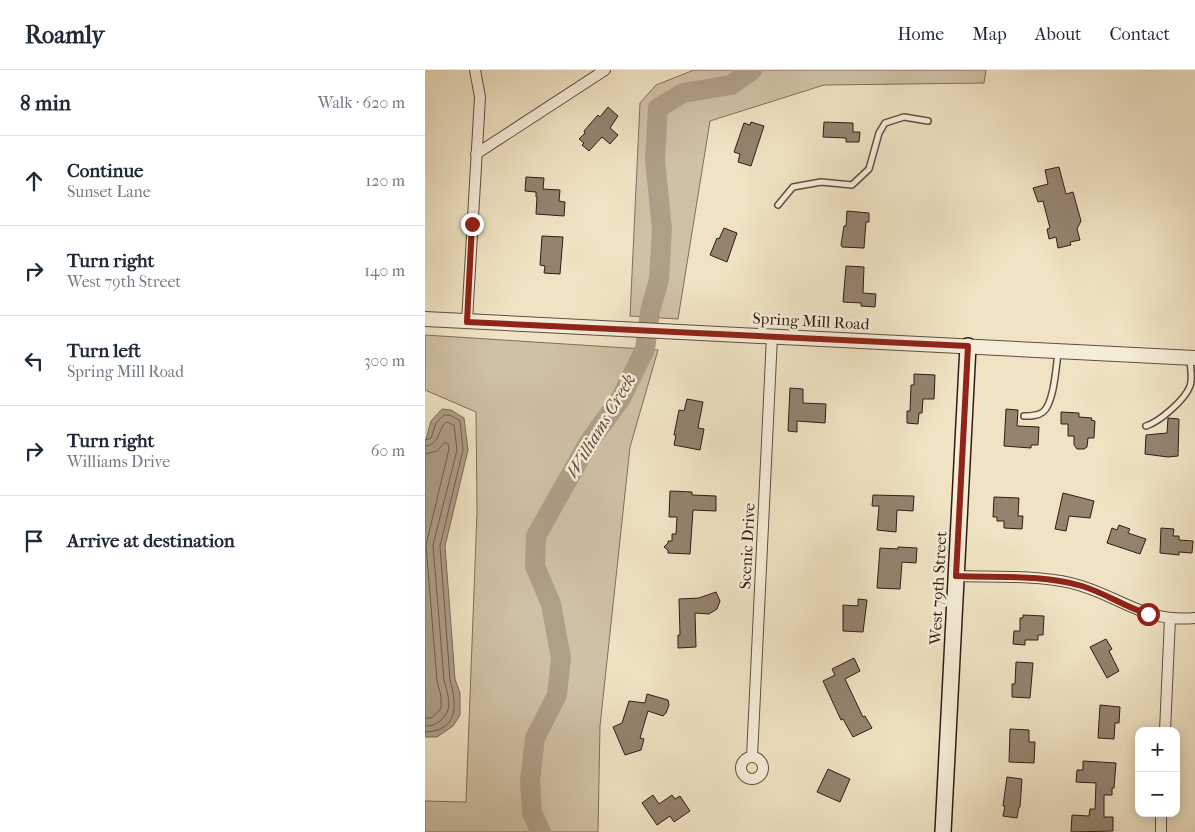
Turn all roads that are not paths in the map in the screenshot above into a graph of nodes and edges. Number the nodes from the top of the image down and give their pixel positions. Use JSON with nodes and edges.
{"nodes":[{"id":1,"x":475,"y":70,"type":"edge"},
{"id":2,"x":605,"y":70,"type":"edge"},
{"id":3,"x":928,"y":121,"type":"dead end"},
{"id":4,"x":476,"y":154,"type":"junction"},
{"id":5,"x":778,"y":205,"type":"dead end"},
{"id":6,"x":425,"y":319,"type":"edge"},
{"id":7,"x":467,"y":322,"type":"junction"},
{"id":8,"x":772,"y":336,"type":"junction"},
{"id":9,"x":968,"y":346,"type":"junction"},
{"id":10,"x":1058,"y":350,"type":"junction"},
{"id":11,"x":1192,"y":357,"type":"edge"},
{"id":12,"x":1193,"y":386,"type":"edge"},
{"id":13,"x":1024,"y":416,"type":"dead end"},
{"id":14,"x":1146,"y":426,"type":"dead end"},
{"id":15,"x":956,"y":576,"type":"junction"},
{"id":16,"x":1170,"y":618,"type":"junction"},
{"id":17,"x":1195,"y":618,"type":"edge"},
{"id":18,"x":1165,"y":727,"type":"edge"},
{"id":19,"x":752,"y":757,"type":"dead end"},
{"id":20,"x":1161,"y":817,"type":"edge"},
{"id":21,"x":943,"y":832,"type":"edge"},
{"id":22,"x":1161,"y":832,"type":"edge"}],
"edges":[{"from":1,"to":4,"type":"street"},
{"from":2,"to":4,"type":"street"},
{"from":3,"to":5,"type":"lane"},
{"from":4,"to":7,"type":"street"},
{"from":6,"to":7,"type":"street","name":"Spring Mill Road"},
{"from":7,"to":8,"type":"street","name":"Spring Mill Road"},
{"from":8,"to":9,"type":"street","name":"Spring Mill Road"},
{"from":8,"to":19,"type":"street","name":"Scenic Drive"},
{"from":9,"to":10,"type":"street","name":"Spring Mill Road"},
{"from":9,"to":15,"type":"main road","name":"West 79th Street"},
{"from":10,"to":11,"type":"street","name":"Spring Mill Road"},
{"from":10,"to":13,"type":"lane"},
{"from":11,"to":12,"type":"lane"},
{"from":12,"to":14,"type":"lane"},
{"from":15,"to":16,"type":"street"},
{"from":15,"to":21,"type":"main road","name":"West 79th Street"},
{"from":16,"to":17,"type":"street"},
{"from":16,"to":18,"type":"street"},
{"from":20,"to":22,"type":"street"}]}
